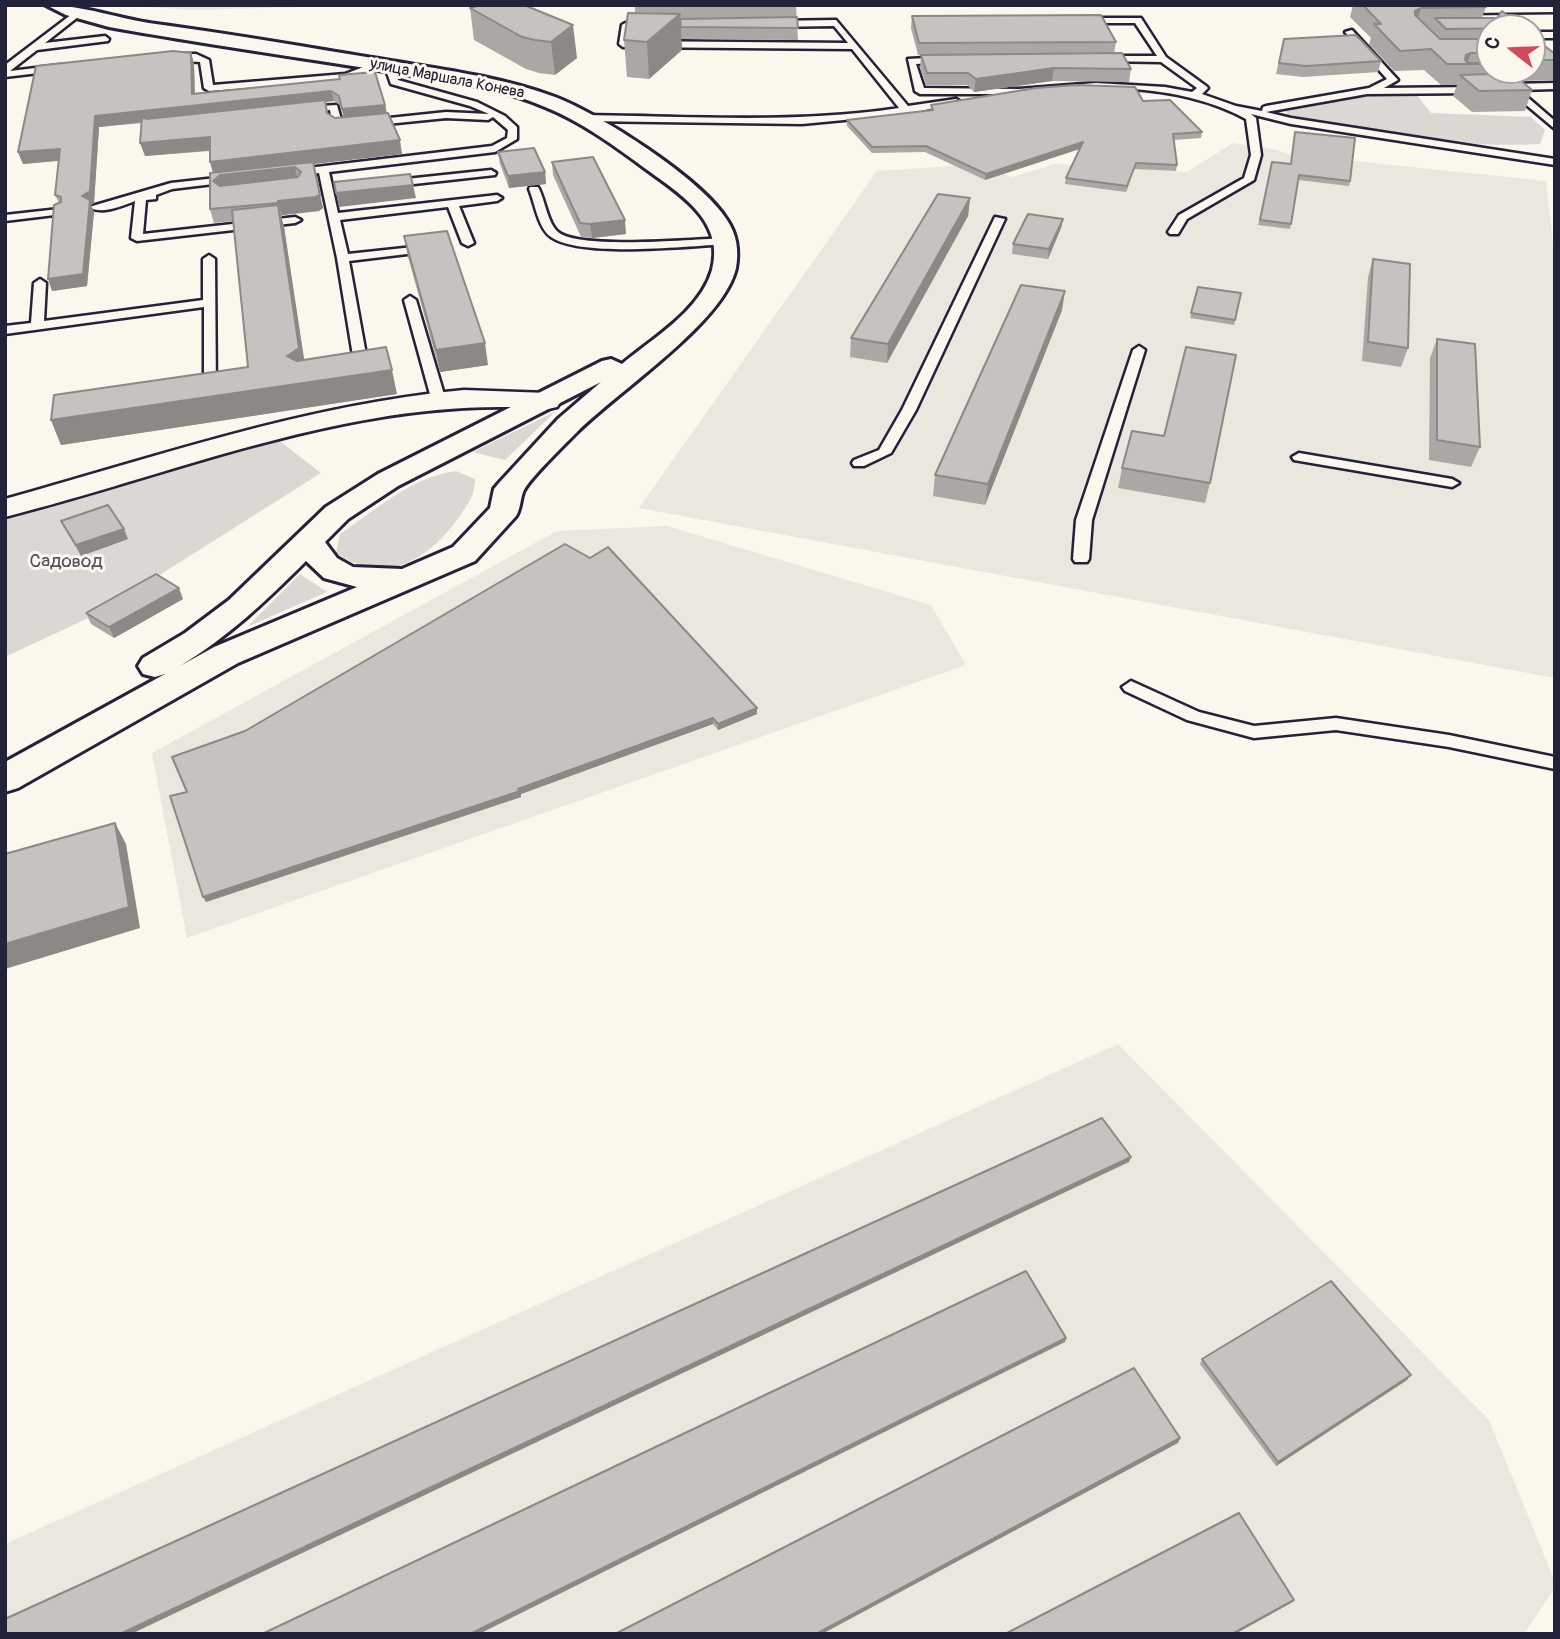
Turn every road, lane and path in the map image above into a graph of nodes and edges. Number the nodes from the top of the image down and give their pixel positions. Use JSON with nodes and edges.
{"nodes":[{"id":1,"x":54,"y":5,"type":"edge"},
{"id":2,"x":1555,"y":9,"type":"edge"},
{"id":3,"x":79,"y":13,"type":"junction"},
{"id":4,"x":1476,"y":17,"type":"edge"},
{"id":5,"x":1073,"y":20,"type":"edge"},
{"id":6,"x":766,"y":24,"type":"edge"},
{"id":7,"x":668,"y":25,"type":"edge"},
{"id":8,"x":1349,"y":32,"type":"edge"},
{"id":9,"x":105,"y":39,"type":"dead end"},
{"id":10,"x":852,"y":46,"type":"junction"},
{"id":11,"x":35,"y":47,"type":"junction"},
{"id":12,"x":1163,"y":58,"type":"junction"},
{"id":13,"x":152,"y":59,"type":"edge"},
{"id":14,"x":1083,"y":59,"type":"edge"},
{"id":15,"x":950,"y":60,"type":"edge"},
{"id":16,"x":78,"y":66,"type":"edge"},
{"id":17,"x":384,"y":66,"type":"junction"},
{"id":18,"x":5,"y":72,"type":"edge"},
{"id":19,"x":1475,"y":79,"type":"edge"},
{"id":20,"x":1393,"y":80,"type":"junction"},
{"id":21,"x":1555,"y":86,"type":"edge"},
{"id":22,"x":1481,"y":90,"type":"edge"},
{"id":23,"x":1017,"y":91,"type":"junction"},
{"id":24,"x":1367,"y":91,"type":"junction"},
{"id":25,"x":1193,"y":96,"type":"junction"},
{"id":26,"x":1235,"y":107,"type":"junction"},
{"id":27,"x":1247,"y":110,"type":"junction"},
{"id":28,"x":295,"y":111,"type":"edge"},
{"id":29,"x":907,"y":111,"type":"junction"},
{"id":30,"x":503,"y":117,"type":"junction"},
{"id":31,"x":584,"y":118,"type":"junction"},
{"id":32,"x":1555,"y":126,"type":"edge"},
{"id":33,"x":1555,"y":148,"type":"edge"},
{"id":34,"x":1516,"y":154,"type":"junction"},
{"id":35,"x":1555,"y":162,"type":"edge"},
{"id":36,"x":323,"y":169,"type":"junction"},
{"id":37,"x":491,"y":173,"type":"dead end"},
{"id":38,"x":282,"y":174,"type":"edge"},
{"id":39,"x":240,"y":179,"type":"edge"},
{"id":40,"x":381,"y":185,"type":"edge"},
{"id":41,"x":340,"y":189,"type":"edge"},
{"id":42,"x":534,"y":189,"type":"edge"},
{"id":43,"x":327,"y":191,"type":"junction"},
{"id":44,"x":141,"y":196,"type":"junction"},
{"id":45,"x":497,"y":198,"type":"dead end"},
{"id":46,"x":171,"y":199,"type":"dead end"},
{"id":47,"x":452,"y":203,"type":"junction"},
{"id":48,"x":94,"y":207,"type":"dead end"},
{"id":49,"x":59,"y":212,"type":"edge"},
{"id":50,"x":333,"y":217,"type":"junction"},
{"id":51,"x":5,"y":218,"type":"edge"},
{"id":52,"x":999,"y":219,"type":"dead end"},
{"id":53,"x":295,"y":220,"type":"edge"},
{"id":54,"x":1174,"y":232,"type":"dead end"},
{"id":55,"x":727,"y":241,"type":"junction"},
{"id":56,"x":468,"y":243,"type":"dead end"},
{"id":57,"x":450,"y":246,"type":"edge"},
{"id":58,"x":343,"y":258,"type":"junction"},
{"id":59,"x":209,"y":259,"type":"dead end"},
{"id":60,"x":40,"y":283,"type":"dead end"},
{"id":61,"x":410,"y":300,"type":"edge"},
{"id":62,"x":208,"y":303,"type":"junction"},
{"id":63,"x":37,"y":326,"type":"junction"},
{"id":64,"x":5,"y":330,"type":"edge"},
{"id":65,"x":677,"y":330,"type":"junction"},
{"id":66,"x":1139,"y":350,"type":"dead end"},
{"id":67,"x":350,"y":372,"type":"edge"},
{"id":68,"x":197,"y":393,"type":"edge"},
{"id":69,"x":438,"y":398,"type":"junction"},
{"id":70,"x":548,"y":401,"type":"junction"},
{"id":71,"x":1299,"y":457,"type":"dead end"},
{"id":72,"x":429,"y":460,"type":"junction"},
{"id":73,"x":859,"y":463,"type":"dead end"},
{"id":74,"x":496,"y":472,"type":"junction"},
{"id":75,"x":1452,"y":482,"type":"dead end"},
{"id":76,"x":5,"y":508,"type":"edge"},
{"id":77,"x":309,"y":542,"type":"junction"},
{"id":78,"x":1082,"y":559,"type":"dead end"},
{"id":79,"x":406,"y":576,"type":"junction"},
{"id":80,"x":1130,"y":687,"type":"dead end"},
{"id":81,"x":5,"y":752,"type":"edge"},
{"id":82,"x":1555,"y":763,"type":"edge"},
{"id":83,"x":5,"y":779,"type":"edge"}],
"edges":[{"from":1,"to":3,"type":"main road","name":"улица Маршала Конева"},
{"from":2,"to":4,"type":"lane"},
{"from":3,"to":11,"type":"lane"},
{"from":3,"to":17,"type":"main road","name":"улица Маршала Конева"},
{"from":5,"to":12,"type":"lane"},
{"from":6,"to":10,"type":"lane"},
{"from":7,"to":10,"type":"lane"},
{"from":8,"to":20,"type":"lane"},
{"from":9,"to":11,"type":"lane"},
{"from":10,"to":29,"type":"lane"},
{"from":11,"to":18,"type":"lane"},
{"from":12,"to":14,"type":"lane"},
{"from":12,"to":25,"type":"lane"},
{"from":13,"to":17,"type":"lane"},
{"from":15,"to":23,"type":"lane"},
{"from":16,"to":18,"type":"lane"},
{"from":17,"to":30,"type":"lane"},
{"from":17,"to":31,"type":"main road","name":"улица Маршала Конева"},
{"from":19,"to":20,"type":"lane"},
{"from":20,"to":24,"type":"lane"},
{"from":21,"to":32,"type":"lane"},
{"from":22,"to":24,"type":"lane"},
{"from":23,"to":25,"type":"lane"},
{"from":23,"to":29,"type":"lane"},
{"from":24,"to":27,"type":"lane"},
{"from":25,"to":26,"type":"lane"},
{"from":26,"to":27,"type":"lane"},
{"from":26,"to":54,"type":"lane"},
{"from":27,"to":34,"type":"lane"},
{"from":28,"to":30,"type":"lane"},
{"from":29,"to":31,"type":"lane"},
{"from":30,"to":36,"type":"lane"},
{"from":31,"to":55,"type":"main road","name":"улица Маршала Конева"},
{"from":33,"to":34,"type":"lane"},
{"from":34,"to":35,"type":"lane"},
{"from":36,"to":38,"type":"lane"},
{"from":36,"to":43,"type":"lane"},
{"from":37,"to":40,"type":"lane"},
{"from":39,"to":44,"type":"lane"},
{"from":41,"to":43,"type":"lane"},
{"from":42,"to":55,"type":"lane"},
{"from":43,"to":50,"type":"lane"},
{"from":44,"to":46,"type":"lane"},
{"from":44,"to":48,"type":"lane"},
{"from":44,"to":53,"type":"lane"},
{"from":45,"to":47,"type":"lane"},
{"from":47,"to":50,"type":"lane"},
{"from":47,"to":56,"type":"lane"},
{"from":49,"to":51,"type":"lane"},
{"from":50,"to":58,"type":"lane"},
{"from":52,"to":73,"type":"lane"},
{"from":55,"to":65,"type":"main road"},
{"from":57,"to":58,"type":"lane"},
{"from":58,"to":67,"type":"lane"},
{"from":59,"to":62,"type":"lane"},
{"from":60,"to":63,"type":"lane"},
{"from":61,"to":69,"type":"lane"},
{"from":62,"to":63,"type":"lane"},
{"from":62,"to":68,"type":"lane"},
{"from":63,"to":64,"type":"lane"},
{"from":65,"to":70,"type":"main road"},
{"from":65,"to":74,"type":"main road"},
{"from":66,"to":78,"type":"lane"},
{"from":69,"to":70,"type":"street"},
{"from":69,"to":76,"type":"street"},
{"from":70,"to":72,"type":"main road"},
{"from":71,"to":75,"type":"lane"},
{"from":72,"to":74,"type":"main road"},
{"from":72,"to":77,"type":"main road"},
{"from":74,"to":79,"type":"main road"},
{"from":77,"to":79,"type":"main road"},
{"from":77,"to":81,"type":"main road"},
{"from":79,"to":83,"type":"main road"},
{"from":80,"to":82,"type":"lane"}]}
